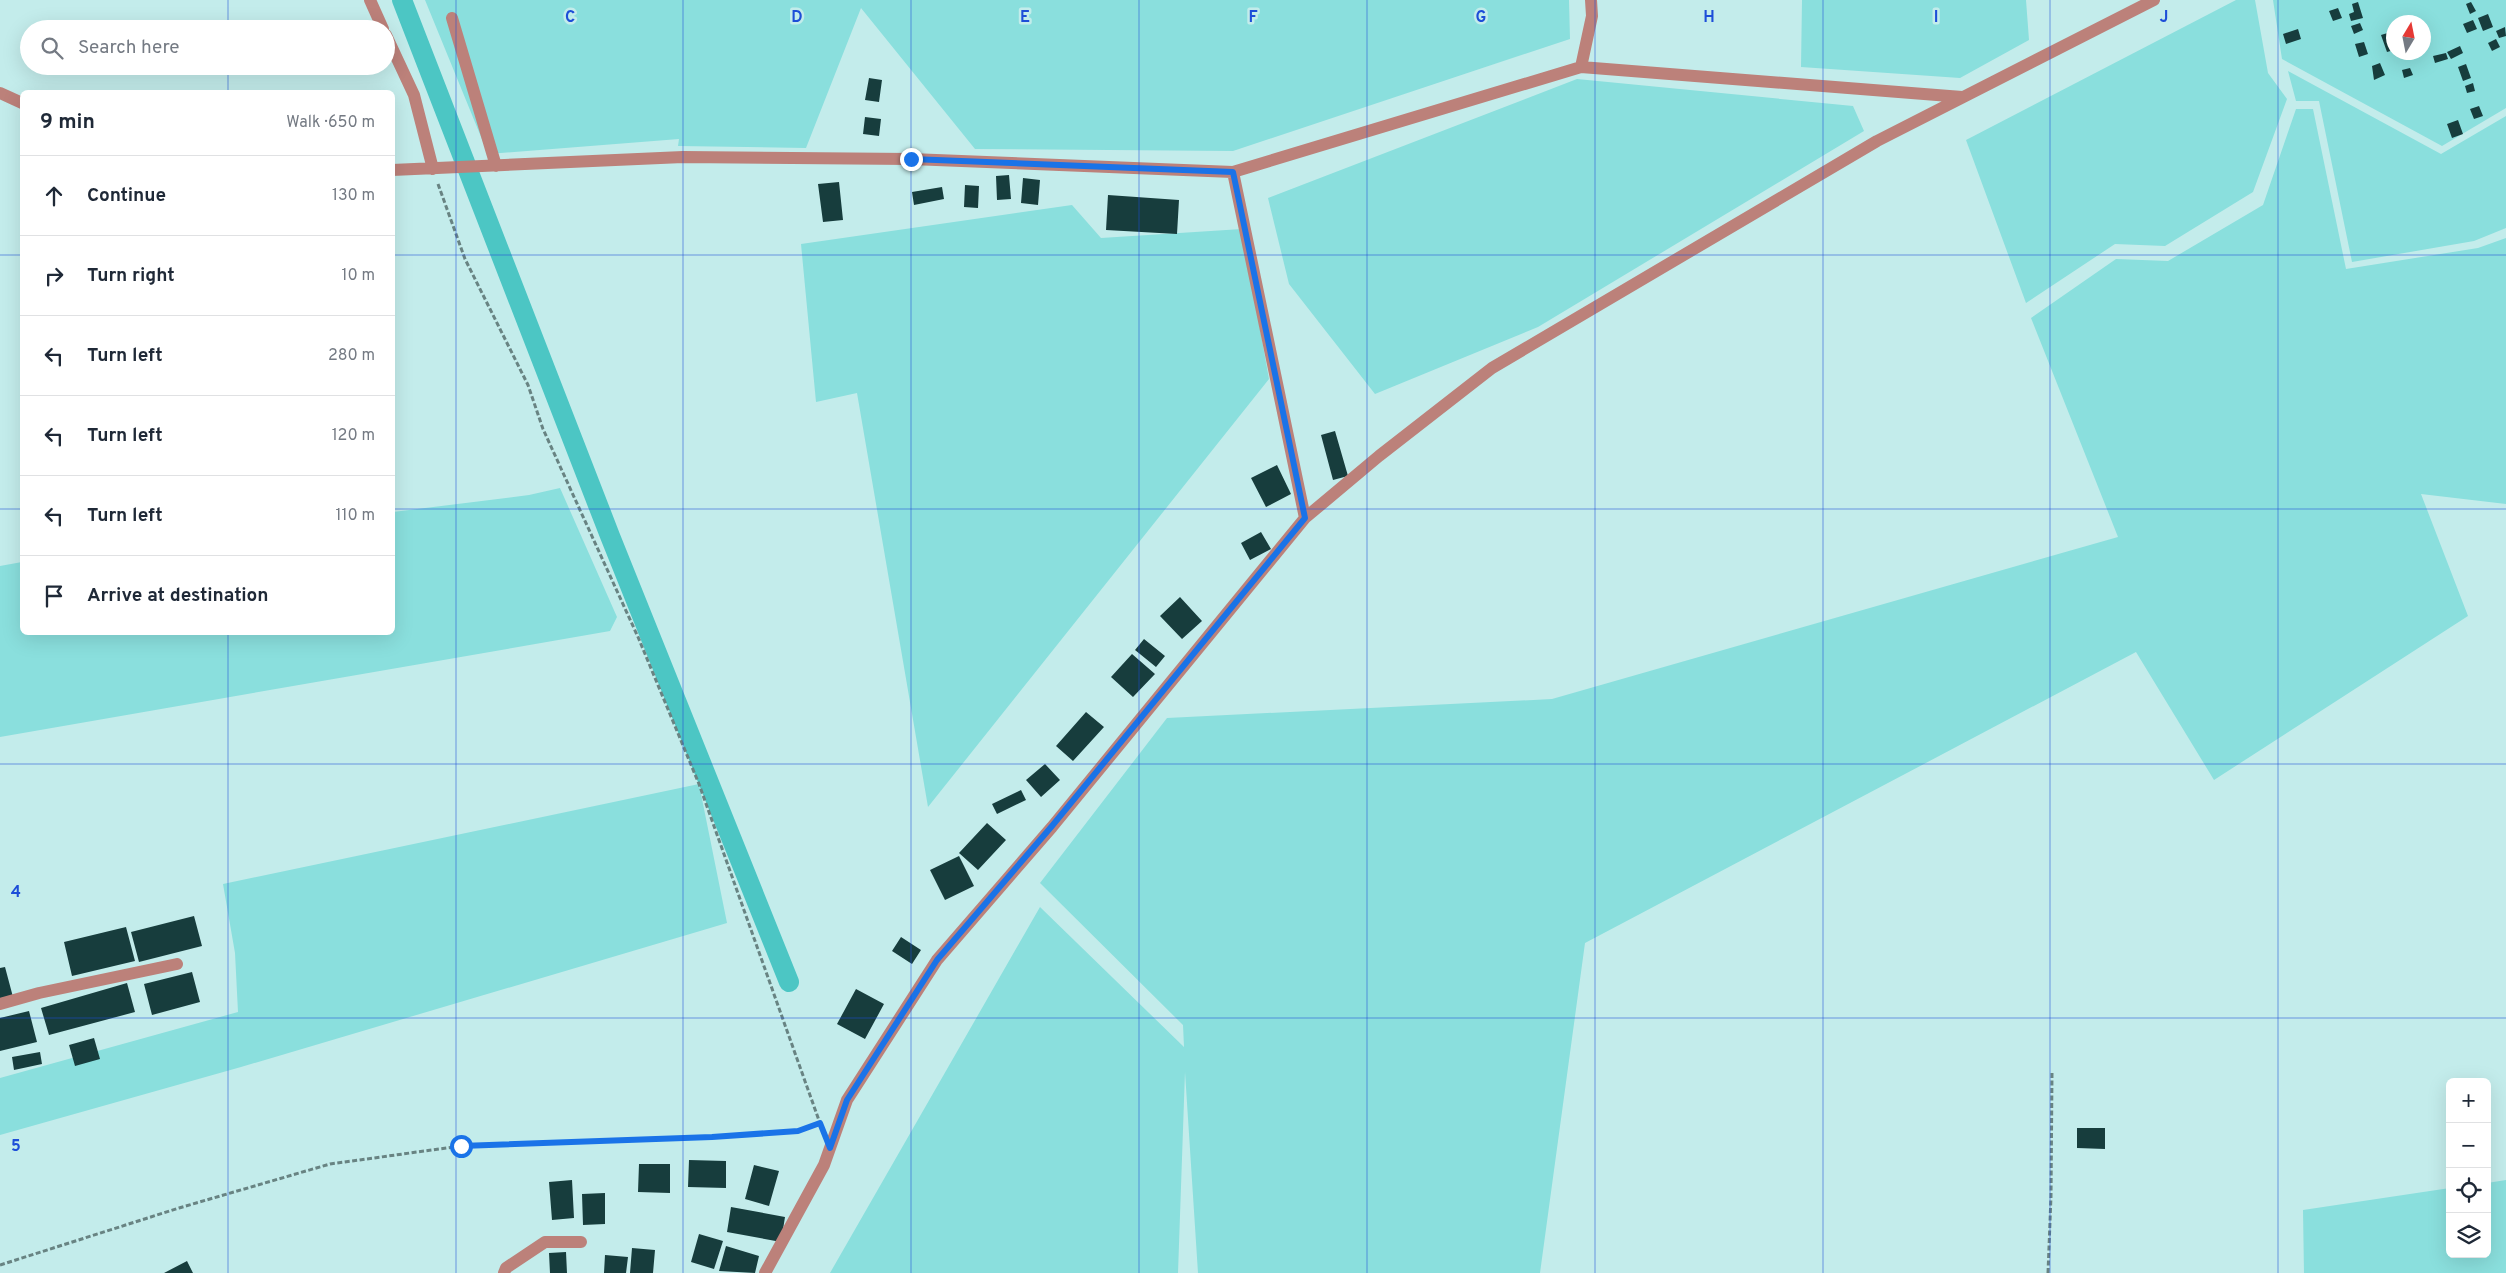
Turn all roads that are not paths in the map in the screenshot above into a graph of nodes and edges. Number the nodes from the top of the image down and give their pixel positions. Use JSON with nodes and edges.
{"nodes":[{"id":1,"x":370,"y":0,"type":"edge"},
{"id":2,"x":1591,"y":0,"type":"edge"},
{"id":3,"x":2154,"y":0,"type":"edge"},
{"id":4,"x":452,"y":18,"type":"dead end"},
{"id":5,"x":379,"y":20,"type":"edge"},
{"id":6,"x":395,"y":54,"type":"edge"},
{"id":7,"x":1581,"y":67,"type":"junction"},
{"id":8,"x":0,"y":93,"type":"edge"},
{"id":9,"x":1962,"y":97,"type":"junction"},
{"id":10,"x":20,"y":102,"type":"edge"},
{"id":11,"x":496,"y":166,"type":"junction"},
{"id":12,"x":439,"y":169,"type":"junction"},
{"id":13,"x":395,"y":170,"type":"edge"},
{"id":14,"x":1233,"y":172,"type":"junction"},
{"id":15,"x":1305,"y":518,"type":"junction"},
{"id":16,"x":177,"y":964,"type":"dead end"},
{"id":17,"x":0,"y":1004,"type":"edge"},
{"id":18,"x":580,"y":1242,"type":"dead end"},
{"id":19,"x":504,"y":1273,"type":"edge"},
{"id":20,"x":765,"y":1273,"type":"edge"}],
"edges":[{"from":1,"to":5,"type":"street"},
{"from":2,"to":7,"type":"street"},
{"from":3,"to":9,"type":"street"},
{"from":4,"to":11,"type":"street"},
{"from":6,"to":12,"type":"street"},
{"from":7,"to":9,"type":"street"},
{"from":7,"to":14,"type":"street"},
{"from":8,"to":10,"type":"street"},
{"from":9,"to":15,"type":"street"},
{"from":11,"to":12,"type":"street"},
{"from":11,"to":14,"type":"street"},
{"from":12,"to":13,"type":"street"},
{"from":14,"to":15,"type":"street"},
{"from":15,"to":20,"type":"street"},
{"from":16,"to":17,"type":"street"},
{"from":18,"to":19,"type":"street"}]}
